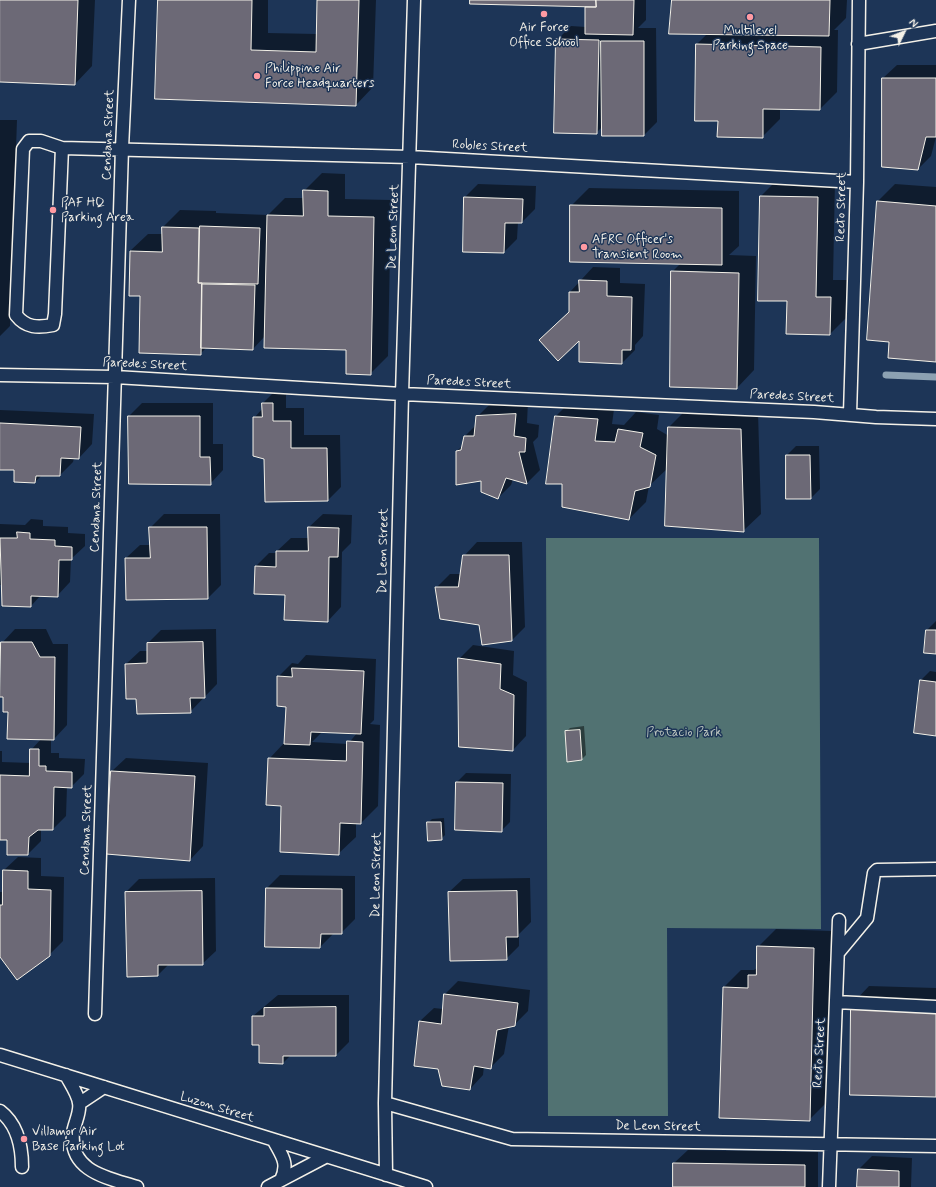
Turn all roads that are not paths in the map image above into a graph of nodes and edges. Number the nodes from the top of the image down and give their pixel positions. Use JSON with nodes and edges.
{"nodes":[{"id":1,"x":129,"y":0,"type":"edge"},
{"id":2,"x":414,"y":0,"type":"edge"},
{"id":3,"x":859,"y":0,"type":"edge"},
{"id":4,"x":936,"y":31,"type":"edge"},
{"id":5,"x":858,"y":44,"type":"junction"},
{"id":6,"x":62,"y":148,"type":"junction"},
{"id":7,"x":122,"y":148,"type":"junction"},
{"id":8,"x":410,"y":157,"type":"junction"},
{"id":9,"x":857,"y":182,"type":"junction"},
{"id":10,"x":0,"y":375,"type":"edge"},
{"id":11,"x":115,"y":378,"type":"junction"},
{"id":12,"x":402,"y":394,"type":"junction"},
{"id":13,"x":850,"y":414,"type":"junction"},
{"id":14,"x":936,"y":419,"type":"edge"},
{"id":15,"x":936,"y":870,"type":"edge"},
{"id":16,"x":839,"y":920,"type":"dead end"},
{"id":17,"x":838,"y":953,"type":"junction"},
{"id":18,"x":836,"y":1002,"type":"junction"},
{"id":19,"x":936,"y":1007,"type":"edge"},
{"id":20,"x":95,"y":1014,"type":"dead end"},
{"id":21,"x":0,"y":1055,"type":"edge"},
{"id":22,"x":66,"y":1075,"type":"junction"},
{"id":23,"x":104,"y":1088,"type":"junction"},
{"id":24,"x":80,"y":1103,"type":"junction"},
{"id":25,"x":385,"y":1103,"type":"junction"},
{"id":26,"x":0,"y":1111,"type":"edge"},
{"id":27,"x":274,"y":1141,"type":"junction"},
{"id":28,"x":830,"y":1143,"type":"junction"},
{"id":29,"x":936,"y":1146,"type":"edge"},
{"id":30,"x":325,"y":1157,"type":"junction"},
{"id":31,"x":22,"y":1167,"type":"dead end"},
{"id":32,"x":386,"y":1175,"type":"junction"},
{"id":33,"x":281,"y":1180,"type":"junction"},
{"id":34,"x":137,"y":1187,"type":"edge"},
{"id":35,"x":268,"y":1187,"type":"edge"},
{"id":36,"x":426,"y":1187,"type":"edge"},
{"id":37,"x":829,"y":1187,"type":"edge"}],
"edges":[{"from":1,"to":7,"type":"lane","name":"Cendana Street"},
{"from":2,"to":8,"type":"lane","name":"De Leon Street"},
{"from":3,"to":5,"type":"lane","name":"Recto Street"},
{"from":4,"to":5,"type":"lane"},
{"from":5,"to":9,"type":"lane","name":"Recto Street"},
{"from":6,"to":6,"type":"lane","name":"Robles Street"},
{"from":6,"to":7,"type":"lane","name":"Robles Street"},
{"from":7,"to":8,"type":"lane","name":"Robles Street"},
{"from":7,"to":11,"type":"lane","name":"Cendana Street"},
{"from":8,"to":9,"type":"lane","name":"Robles Street"},
{"from":8,"to":12,"type":"lane","name":"De Leon Street"},
{"from":9,"to":13,"type":"lane","name":"Recto Street"},
{"from":10,"to":11,"type":"lane","name":"Paredes Street"},
{"from":11,"to":12,"type":"lane","name":"Paredes Street"},
{"from":11,"to":20,"type":"lane","name":"Cendana Street"},
{"from":12,"to":13,"type":"lane","name":"Paredes Street"},
{"from":12,"to":25,"type":"lane","name":"De Leon Street"},
{"from":13,"to":14,"type":"lane","name":"Paredes Street"},
{"from":15,"to":17,"type":"lane"},
{"from":16,"to":17,"type":"lane","name":"Recto Street"},
{"from":17,"to":18,"type":"lane","name":"Recto Street"},
{"from":18,"to":19,"type":"lane"},
{"from":18,"to":28,"type":"lane","name":"Recto Street"},
{"from":21,"to":22,"type":"lane","name":"Luzon Street"},
{"from":22,"to":23,"type":"lane","name":"Luzon Street"},
{"from":22,"to":24,"type":"lane"},
{"from":23,"to":24,"type":"lane"},
{"from":23,"to":27,"type":"lane","name":"Luzon Street"},
{"from":24,"to":34,"type":"lane"},
{"from":25,"to":28,"type":"lane","name":"De Leon Street"},
{"from":25,"to":32,"type":"lane","name":"De Leon Street"},
{"from":26,"to":31,"type":"lane"},
{"from":27,"to":30,"type":"lane","name":"Luzon Street"},
{"from":27,"to":33,"type":"lane"},
{"from":28,"to":29,"type":"lane","name":"De Leon Street"},
{"from":28,"to":37,"type":"lane","name":"Recto Street"},
{"from":30,"to":32,"type":"lane","name":"Luzon Street"},
{"from":30,"to":33,"type":"lane"},
{"from":32,"to":36,"type":"lane","name":"Luzon Street"},
{"from":33,"to":35,"type":"lane"}]}
